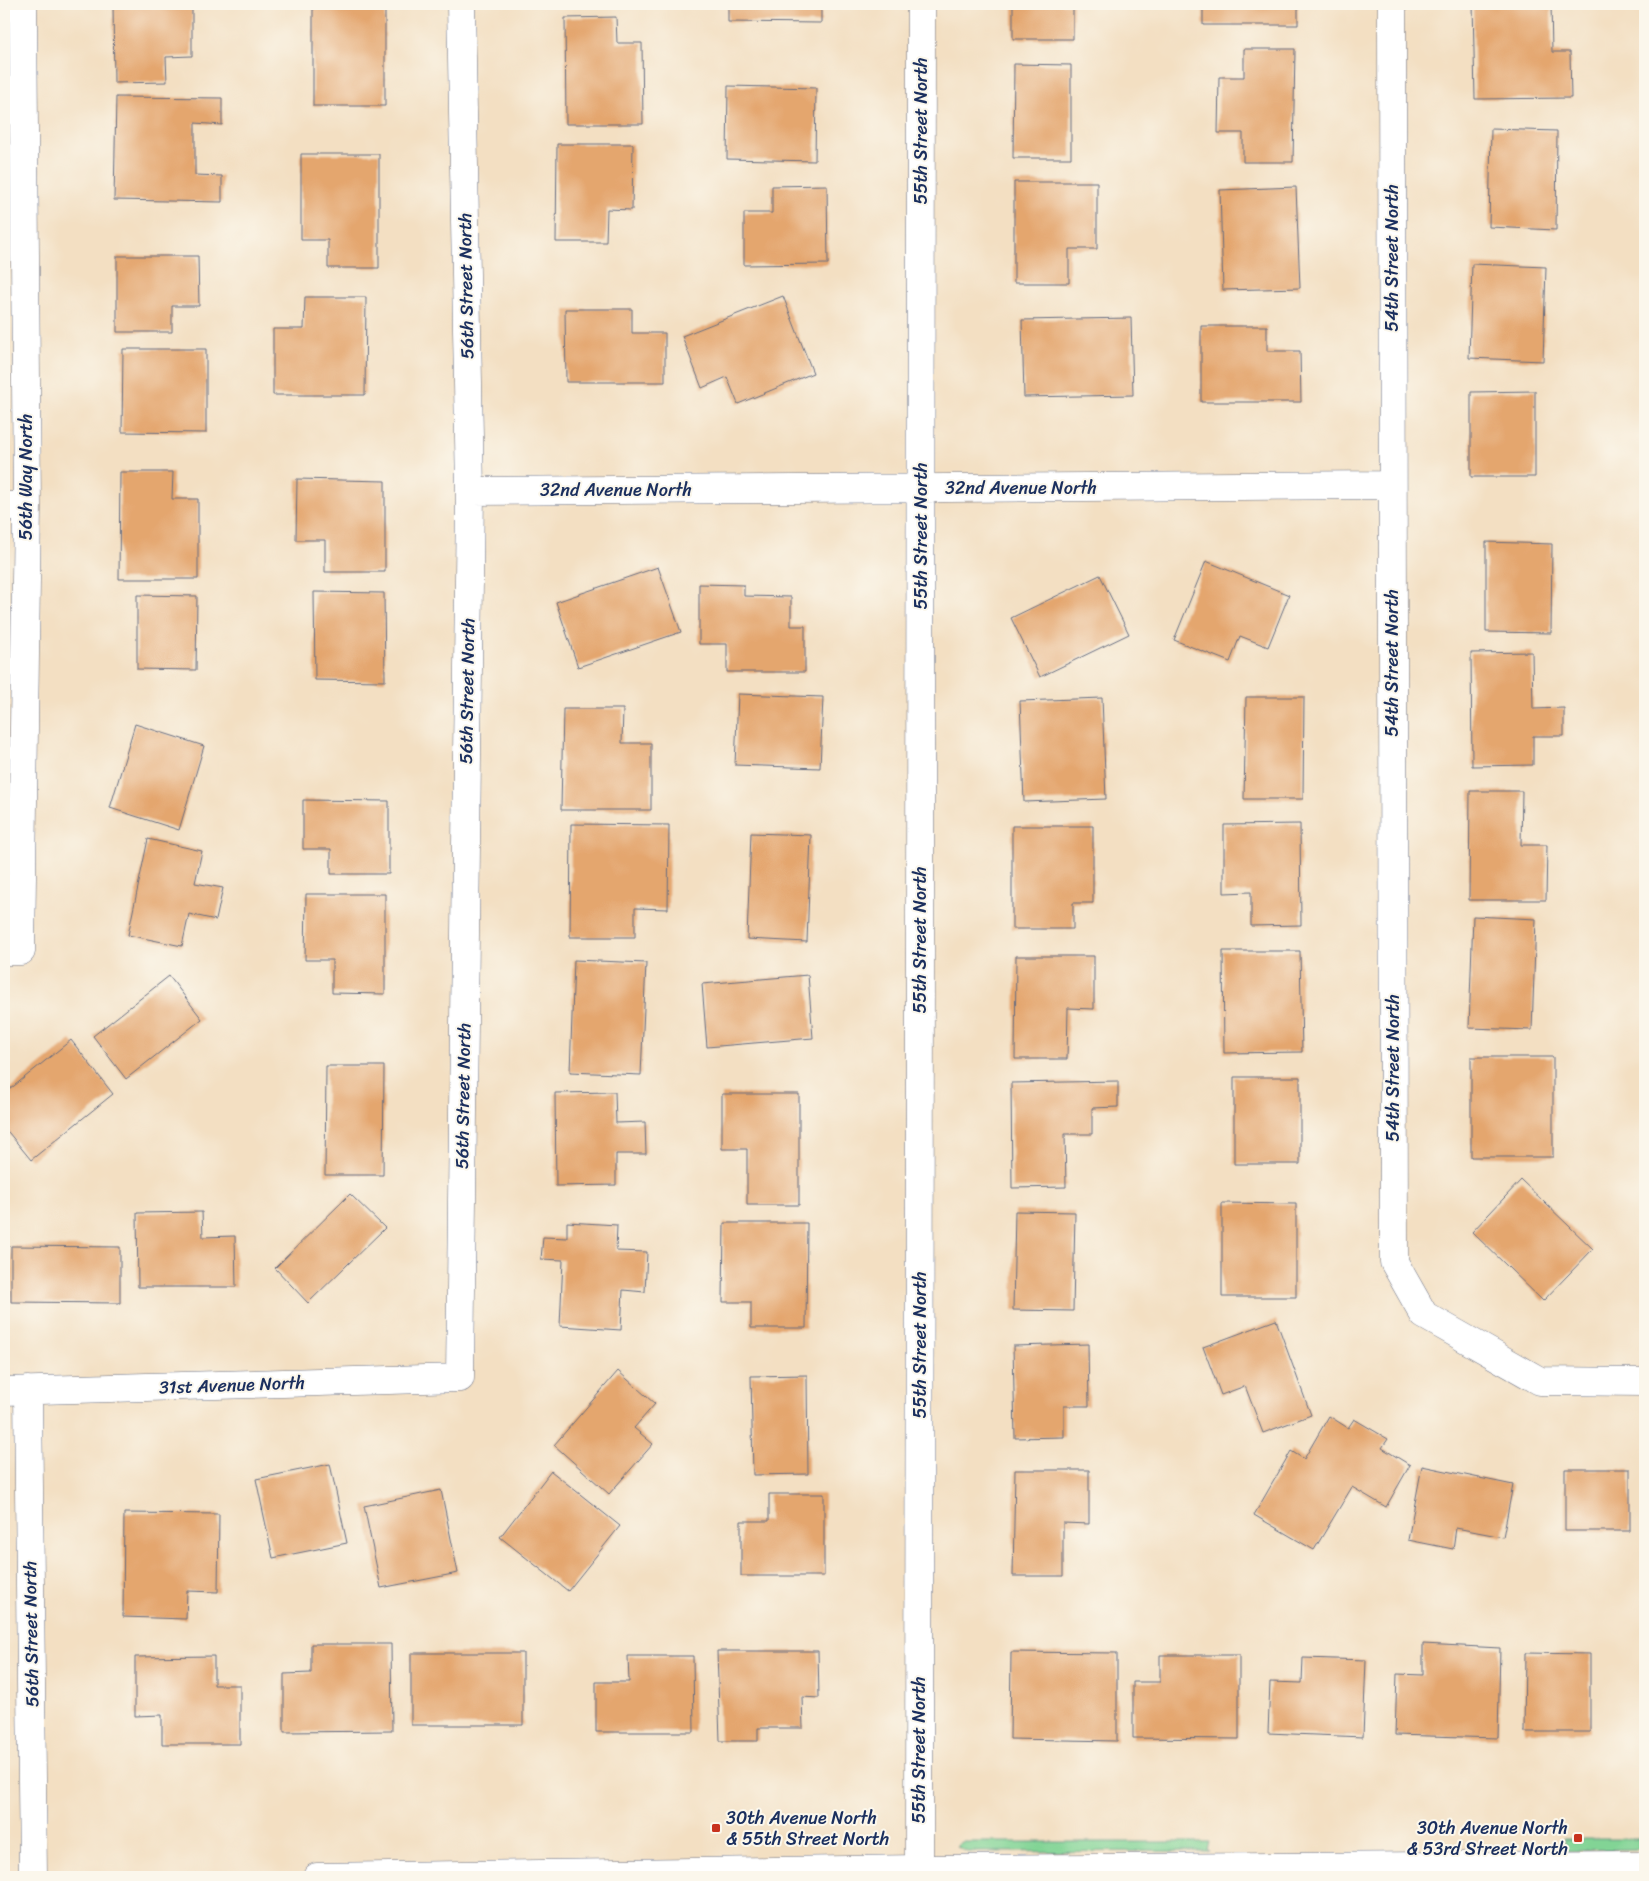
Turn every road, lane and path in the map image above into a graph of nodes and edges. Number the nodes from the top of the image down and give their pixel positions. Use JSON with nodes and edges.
{"nodes":[{"id":1,"x":23,"y":4,"type":"edge"},
{"id":2,"x":461,"y":4,"type":"edge"},
{"id":3,"x":921,"y":4,"type":"edge"},
{"id":4,"x":1392,"y":4,"type":"edge"},
{"id":5,"x":1392,"y":485,"type":"junction"},
{"id":6,"x":921,"y":488,"type":"junction"},
{"id":7,"x":470,"y":491,"type":"junction"},
{"id":8,"x":15,"y":506,"type":"edge"},
{"id":9,"x":12,"y":951,"type":"edge"},
{"id":10,"x":460,"y":1378,"type":"joint"},
{"id":11,"x":1645,"y":1382,"type":"edge"},
{"id":12,"x":16,"y":1391,"type":"edge"},
{"id":13,"x":1645,"y":1865,"type":"edge"},
{"id":14,"x":919,"y":1873,"type":"edge"},
{"id":15,"x":33,"y":1877,"type":"edge"},
{"id":16,"x":317,"y":1877,"type":"edge"}],
"edges":[{"from":1,"to":8,"type":"street","name":"56th Way North"},
{"from":2,"to":7,"type":"street","name":"56th Street North"},
{"from":3,"to":6,"type":"street","name":"55th Street North"},
{"from":4,"to":5,"type":"street","name":"54th Street North"},
{"from":5,"to":6,"type":"street","name":"32nd Avenue North"},
{"from":5,"to":11,"type":"street","name":"54th Street North"},
{"from":6,"to":7,"type":"street","name":"32nd Avenue North"},
{"from":6,"to":14,"type":"street","name":"55th Street North"},
{"from":7,"to":10,"type":"street","name":"56th Street North"},
{"from":8,"to":9,"type":"street","name":"56th Way North"},
{"from":10,"to":12,"type":"street","name":"31st Avenue North"},
{"from":12,"to":15,"type":"street","name":"56th Street North"},
{"from":13,"to":14,"type":"street"},
{"from":14,"to":16,"type":"street"}]}
